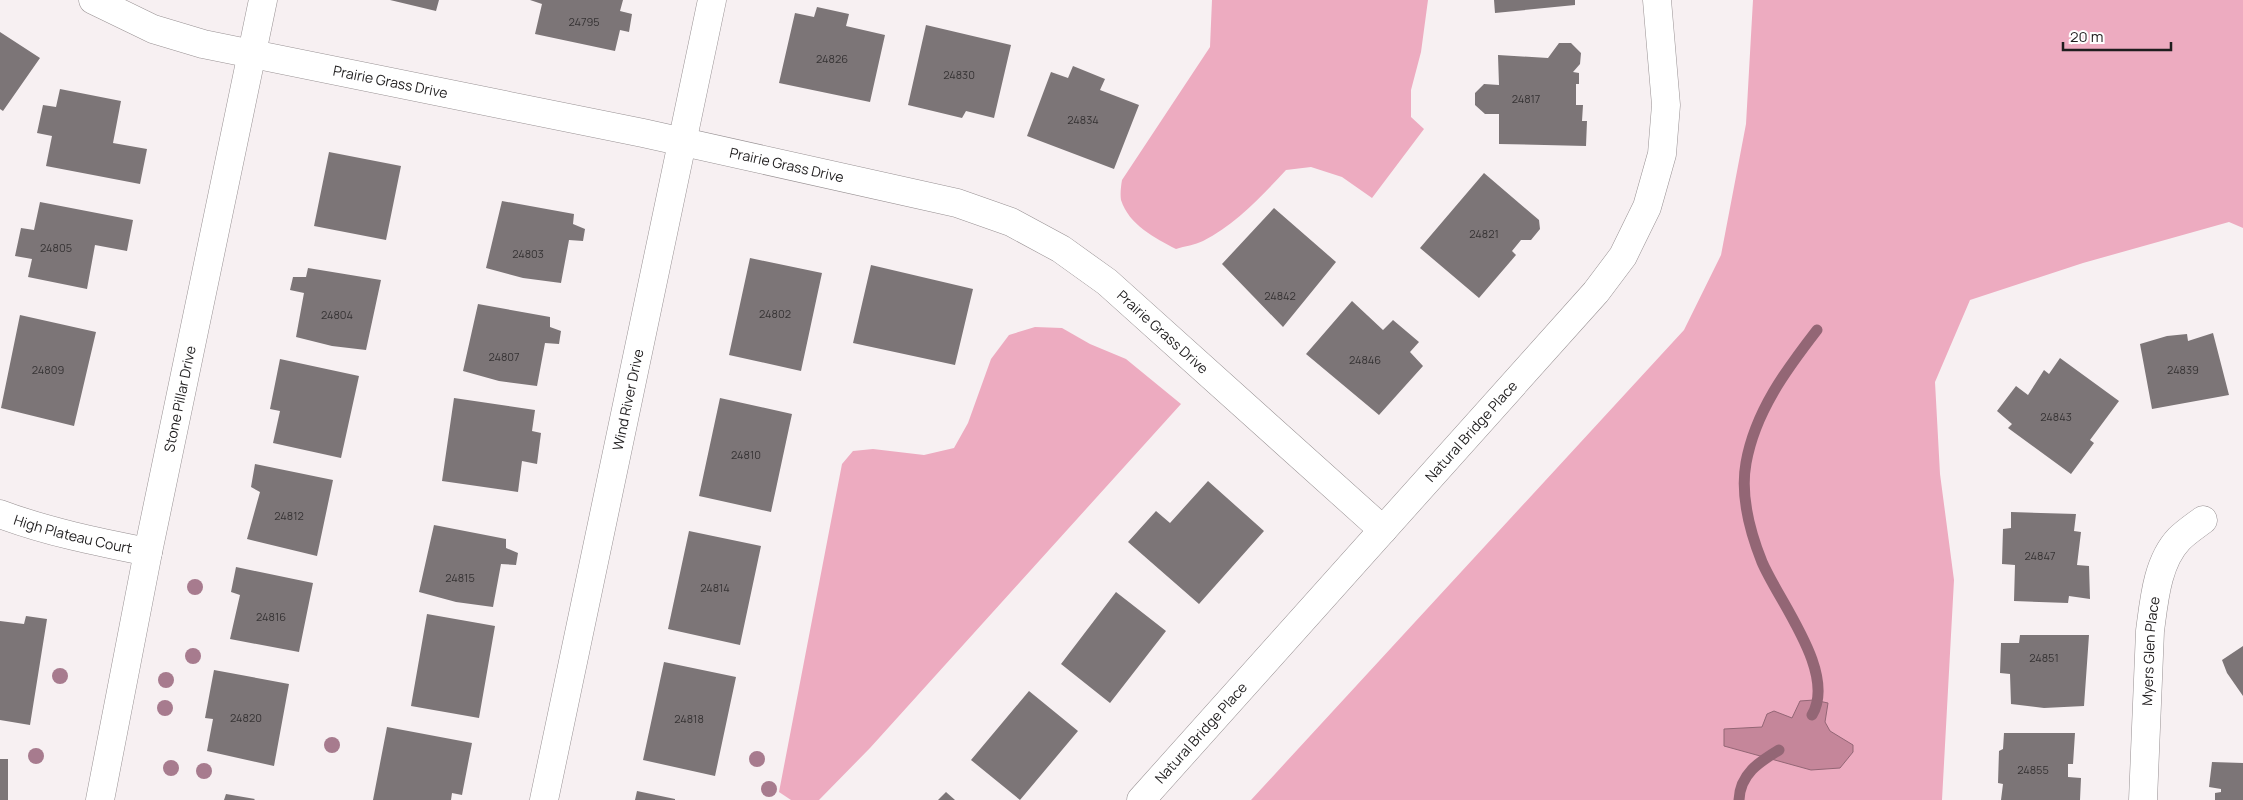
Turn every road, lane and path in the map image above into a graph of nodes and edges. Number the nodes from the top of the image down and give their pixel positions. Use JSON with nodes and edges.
{"nodes":[{"id":1,"x":93,"y":0,"type":"edge"},
{"id":2,"x":263,"y":0,"type":"edge"},
{"id":3,"x":712,"y":0,"type":"edge"},
{"id":4,"x":1657,"y":0,"type":"edge"},
{"id":5,"x":252,"y":55,"type":"junction"},
{"id":6,"x":683,"y":142,"type":"junction"},
{"id":7,"x":0,"y":514,"type":"edge"},
{"id":8,"x":2203,"y":520,"type":"dead end"},
{"id":9,"x":1383,"y":530,"type":"junction"},
{"id":10,"x":148,"y":552,"type":"junction"},
{"id":11,"x":100,"y":800,"type":"edge"},
{"id":12,"x":544,"y":800,"type":"edge"},
{"id":13,"x":1141,"y":800,"type":"edge"},
{"id":14,"x":2144,"y":800,"type":"edge"}],
"edges":[{"from":1,"to":5,"type":"street","name":"Prairie Grass Drive"},
{"from":2,"to":5,"type":"street","name":"Stone Pillar Drive"},
{"from":3,"to":6,"type":"street","name":"Wind River Drive"},
{"from":4,"to":9,"type":"street","name":"Natural Bridge Place"},
{"from":5,"to":6,"type":"street","name":"Prairie Grass Drive"},
{"from":5,"to":10,"type":"street","name":"Stone Pillar Drive"},
{"from":6,"to":9,"type":"street","name":"Prairie Grass Drive"},
{"from":6,"to":12,"type":"street","name":"Wind River Drive"},
{"from":7,"to":10,"type":"street","name":"High Plateau Court"},
{"from":8,"to":14,"type":"street","name":"Myers Glen Place"},
{"from":9,"to":13,"type":"street","name":"Natural Bridge Place"},
{"from":10,"to":11,"type":"street","name":"Stone Pillar Drive"}]}
